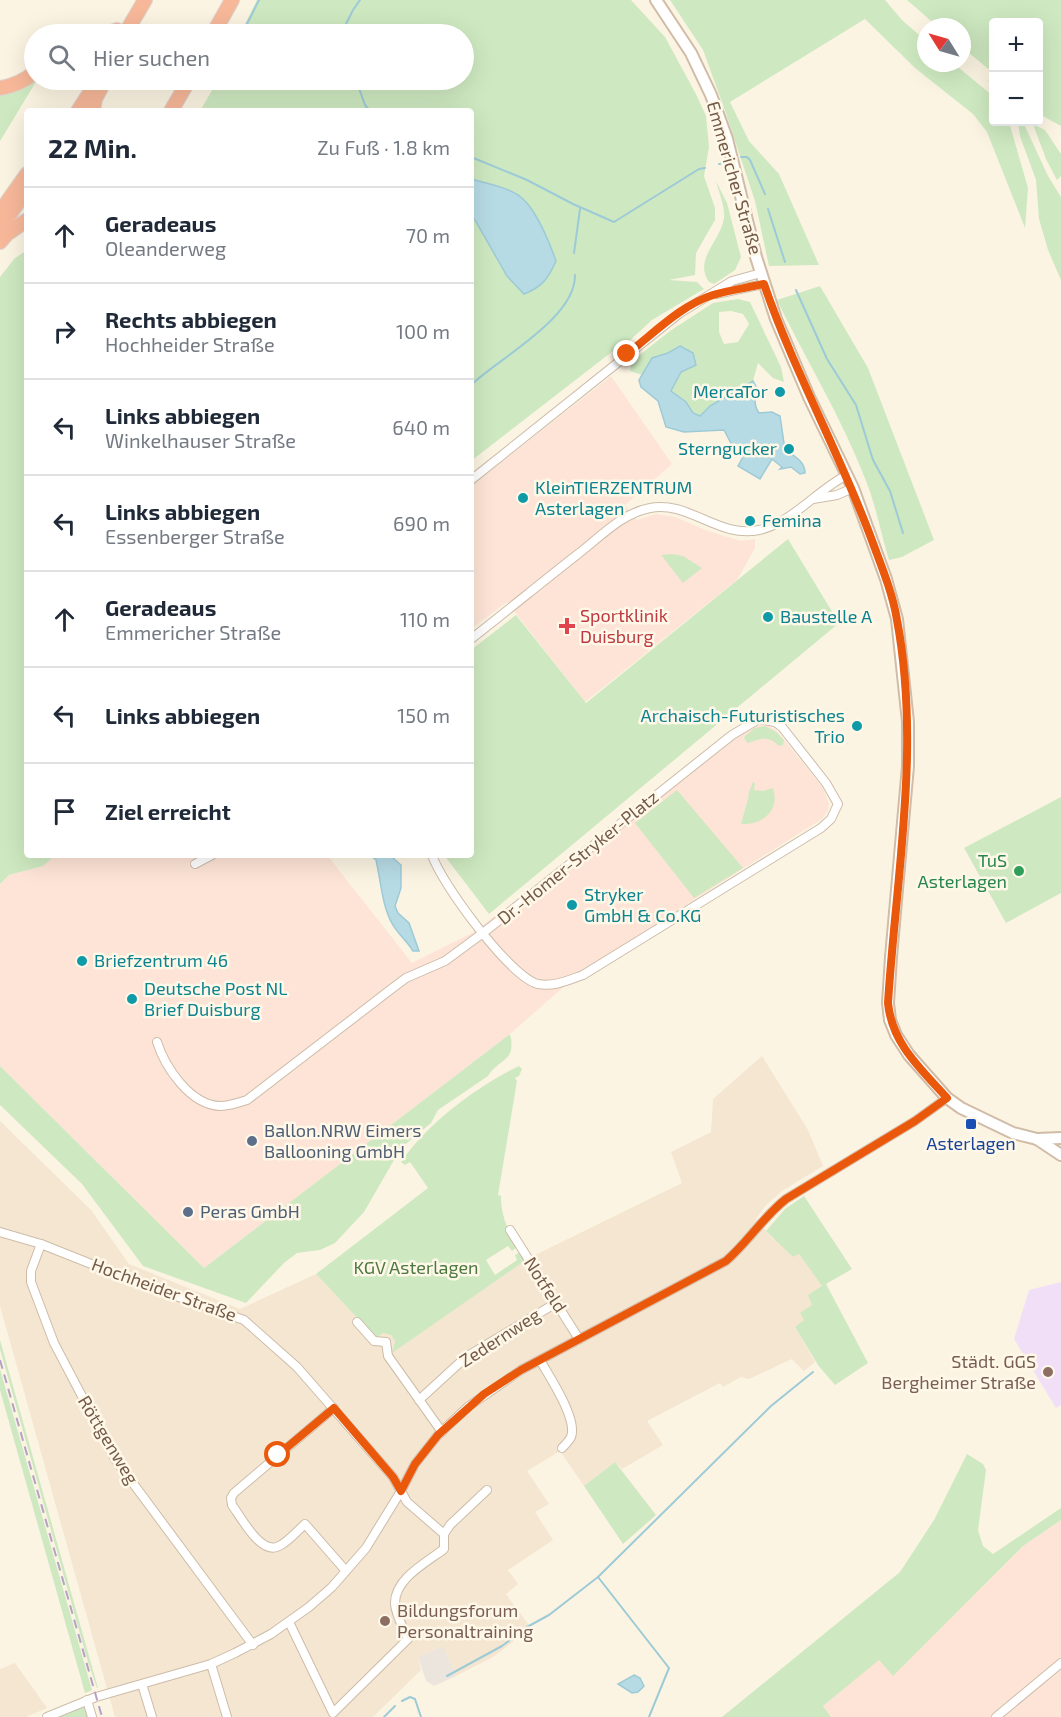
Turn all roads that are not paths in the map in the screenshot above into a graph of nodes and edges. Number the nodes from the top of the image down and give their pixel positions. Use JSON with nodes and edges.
{"nodes":[{"id":1,"x":135,"y":0,"type":"edge"},
{"id":2,"x":146,"y":0,"type":"edge"},
{"id":3,"x":232,"y":0,"type":"edge"},
{"id":4,"x":237,"y":0,"type":"edge"},
{"id":5,"x":656,"y":0,"type":"edge"},
{"id":6,"x":123,"y":24,"type":"edge"},
{"id":7,"x":126,"y":24,"type":"edge"},
{"id":8,"x":219,"y":24,"type":"edge"},
{"id":9,"x":224,"y":24,"type":"edge"},
{"id":10,"x":24,"y":81,"type":"edge"},
{"id":11,"x":0,"y":88,"type":"edge"},
{"id":12,"x":81,"y":90,"type":"edge"},
{"id":13,"x":92,"y":90,"type":"edge"},
{"id":14,"x":100,"y":90,"type":"edge"},
{"id":15,"x":183,"y":90,"type":"edge"},
{"id":16,"x":190,"y":90,"type":"edge"},
{"id":17,"x":69,"y":108,"type":"edge"},
{"id":18,"x":80,"y":108,"type":"edge"},
{"id":19,"x":94,"y":108,"type":"edge"},
{"id":20,"x":173,"y":108,"type":"edge"},
{"id":21,"x":182,"y":108,"type":"edge"},
{"id":22,"x":24,"y":178,"type":"edge"},
{"id":23,"x":24,"y":194,"type":"edge"},
{"id":24,"x":0,"y":212,"type":"edge"},
{"id":25,"x":24,"y":222,"type":"edge"},
{"id":26,"x":0,"y":228,"type":"edge"},
{"id":27,"x":0,"y":242,"type":"edge"},
{"id":28,"x":762,"y":278,"type":"junction"},
{"id":29,"x":847,"y":475,"type":"junction"},
{"id":30,"x":474,"y":478,"type":"edge"},
{"id":31,"x":853,"y":488,"type":"junction"},
{"id":32,"x":812,"y":499,"type":"junction"},
{"id":33,"x":474,"y":637,"type":"edge"},
{"id":34,"x":206,"y":858,"type":"edge"},
{"id":35,"x":433,"y":858,"type":"edge"},
{"id":36,"x":195,"y":864,"type":"dead end"},
{"id":37,"x":483,"y":933,"type":"junction"},
{"id":38,"x":157,"y":1042,"type":"dead end"},
{"id":39,"x":947,"y":1098,"type":"junction"},
{"id":40,"x":1061,"y":1138,"type":"edge"},
{"id":41,"x":1037,"y":1139,"type":"junction"},
{"id":42,"x":1061,"y":1155,"type":"edge"},
{"id":43,"x":510,"y":1230,"type":"dead end"},
{"id":44,"x":0,"y":1232,"type":"edge"},
{"id":45,"x":41,"y":1244,"type":"junction"},
{"id":46,"x":556,"y":1303,"type":"junction"},
{"id":47,"x":357,"y":1322,"type":"dead end"},
{"id":48,"x":579,"y":1339,"type":"junction"},
{"id":49,"x":540,"y":1360,"type":"junction"},
{"id":50,"x":419,"y":1400,"type":"junction"},
{"id":51,"x":334,"y":1408,"type":"junction"},
{"id":52,"x":442,"y":1432,"type":"junction"},
{"id":53,"x":562,"y":1448,"type":"dead end"},
{"id":54,"x":487,"y":1490,"type":"dead end"},
{"id":55,"x":401,"y":1491,"type":"junction"},
{"id":56,"x":444,"y":1534,"type":"junction"},
{"id":57,"x":346,"y":1571,"type":"junction"},
{"id":58,"x":289,"y":1622,"type":"junction"},
{"id":59,"x":253,"y":1645,"type":"junction"},
{"id":60,"x":211,"y":1664,"type":"junction"},
{"id":61,"x":1061,"y":1664,"type":"edge"},
{"id":62,"x":141,"y":1684,"type":"junction"},
{"id":63,"x":87,"y":1700,"type":"junction"},
{"id":64,"x":334,"y":1715,"type":"edge"},
{"id":65,"x":47,"y":1717,"type":"edge"},
{"id":66,"x":92,"y":1717,"type":"edge"},
{"id":67,"x":152,"y":1717,"type":"edge"},
{"id":68,"x":227,"y":1717,"type":"edge"},
{"id":69,"x":996,"y":1717,"type":"edge"}],
"edges":[{"from":1,"to":6,"type":"highway"},
{"from":2,"to":7,"type":"highway"},
{"from":3,"to":8,"type":"highway"},
{"from":4,"to":9,"type":"highway"},
{"from":5,"to":28,"type":"main road","name":"Emmericher Straße"},
{"from":10,"to":11,"type":"highway"},
{"from":12,"to":17,"type":"highway"},
{"from":13,"to":18,"type":"highway"},
{"from":14,"to":19,"type":"highway"},
{"from":15,"to":20,"type":"highway"},
{"from":16,"to":21,"type":"highway"},
{"from":22,"to":24,"type":"highway"},
{"from":23,"to":26,"type":"highway"},
{"from":25,"to":27,"type":"highway"},
{"from":28,"to":29,"type":"main road","name":"Emmericher Straße"},
{"from":28,"to":30,"type":"street"},
{"from":29,"to":31,"type":"main road","name":"Emmericher Straße"},
{"from":29,"to":32,"type":"street"},
{"from":31,"to":32,"type":"street"},
{"from":31,"to":39,"type":"main road","name":"Emmericher Straße"},
{"from":32,"to":33,"type":"street"},
{"from":34,"to":36,"type":"street"},
{"from":35,"to":37,"type":"street"},
{"from":37,"to":37,"type":"street","name":"Dr.-Homer-Stryker-Platz"},
{"from":37,"to":38,"type":"street","name":"Dr.-Homer-Stryker-Platz"},
{"from":39,"to":41,"type":"main road","name":"Emmericher Straße"},
{"from":39,"to":48,"type":"street"},
{"from":40,"to":41,"type":"main road"},
{"from":41,"to":42,"type":"main road"},
{"from":43,"to":46,"type":"street","name":"Notfeld"},
{"from":44,"to":45,"type":"street","name":"Hochheider Straße"},
{"from":45,"to":51,"type":"street","name":"Hochheider Straße"},
{"from":45,"to":59,"type":"street","name":"Röttgenweg"},
{"from":46,"to":48,"type":"street","name":"Notfeld"},
{"from":46,"to":50,"type":"street","name":"Zedernweg"},
{"from":47,"to":50,"type":"street"},
{"from":48,"to":49,"type":"street"},
{"from":49,"to":52,"type":"street"},
{"from":49,"to":53,"type":"street"},
{"from":50,"to":52,"type":"street"},
{"from":51,"to":55,"type":"street","name":"Hochheider Straße"},
{"from":51,"to":57,"type":"street"},
{"from":52,"to":55,"type":"street"},
{"from":54,"to":56,"type":"street"},
{"from":55,"to":56,"type":"street","name":"Hochheider Straße"},
{"from":55,"to":57,"type":"street"},
{"from":56,"to":64,"type":"street"},
{"from":57,"to":58,"type":"street"},
{"from":58,"to":59,"type":"street"},
{"from":58,"to":64,"type":"street"},
{"from":59,"to":60,"type":"street"},
{"from":60,"to":62,"type":"street"},
{"from":60,"to":68,"type":"street"},
{"from":61,"to":69,"type":"street"},
{"from":62,"to":63,"type":"street"},
{"from":62,"to":67,"type":"street"},
{"from":63,"to":65,"type":"street"},
{"from":63,"to":66,"type":"street"}]}
